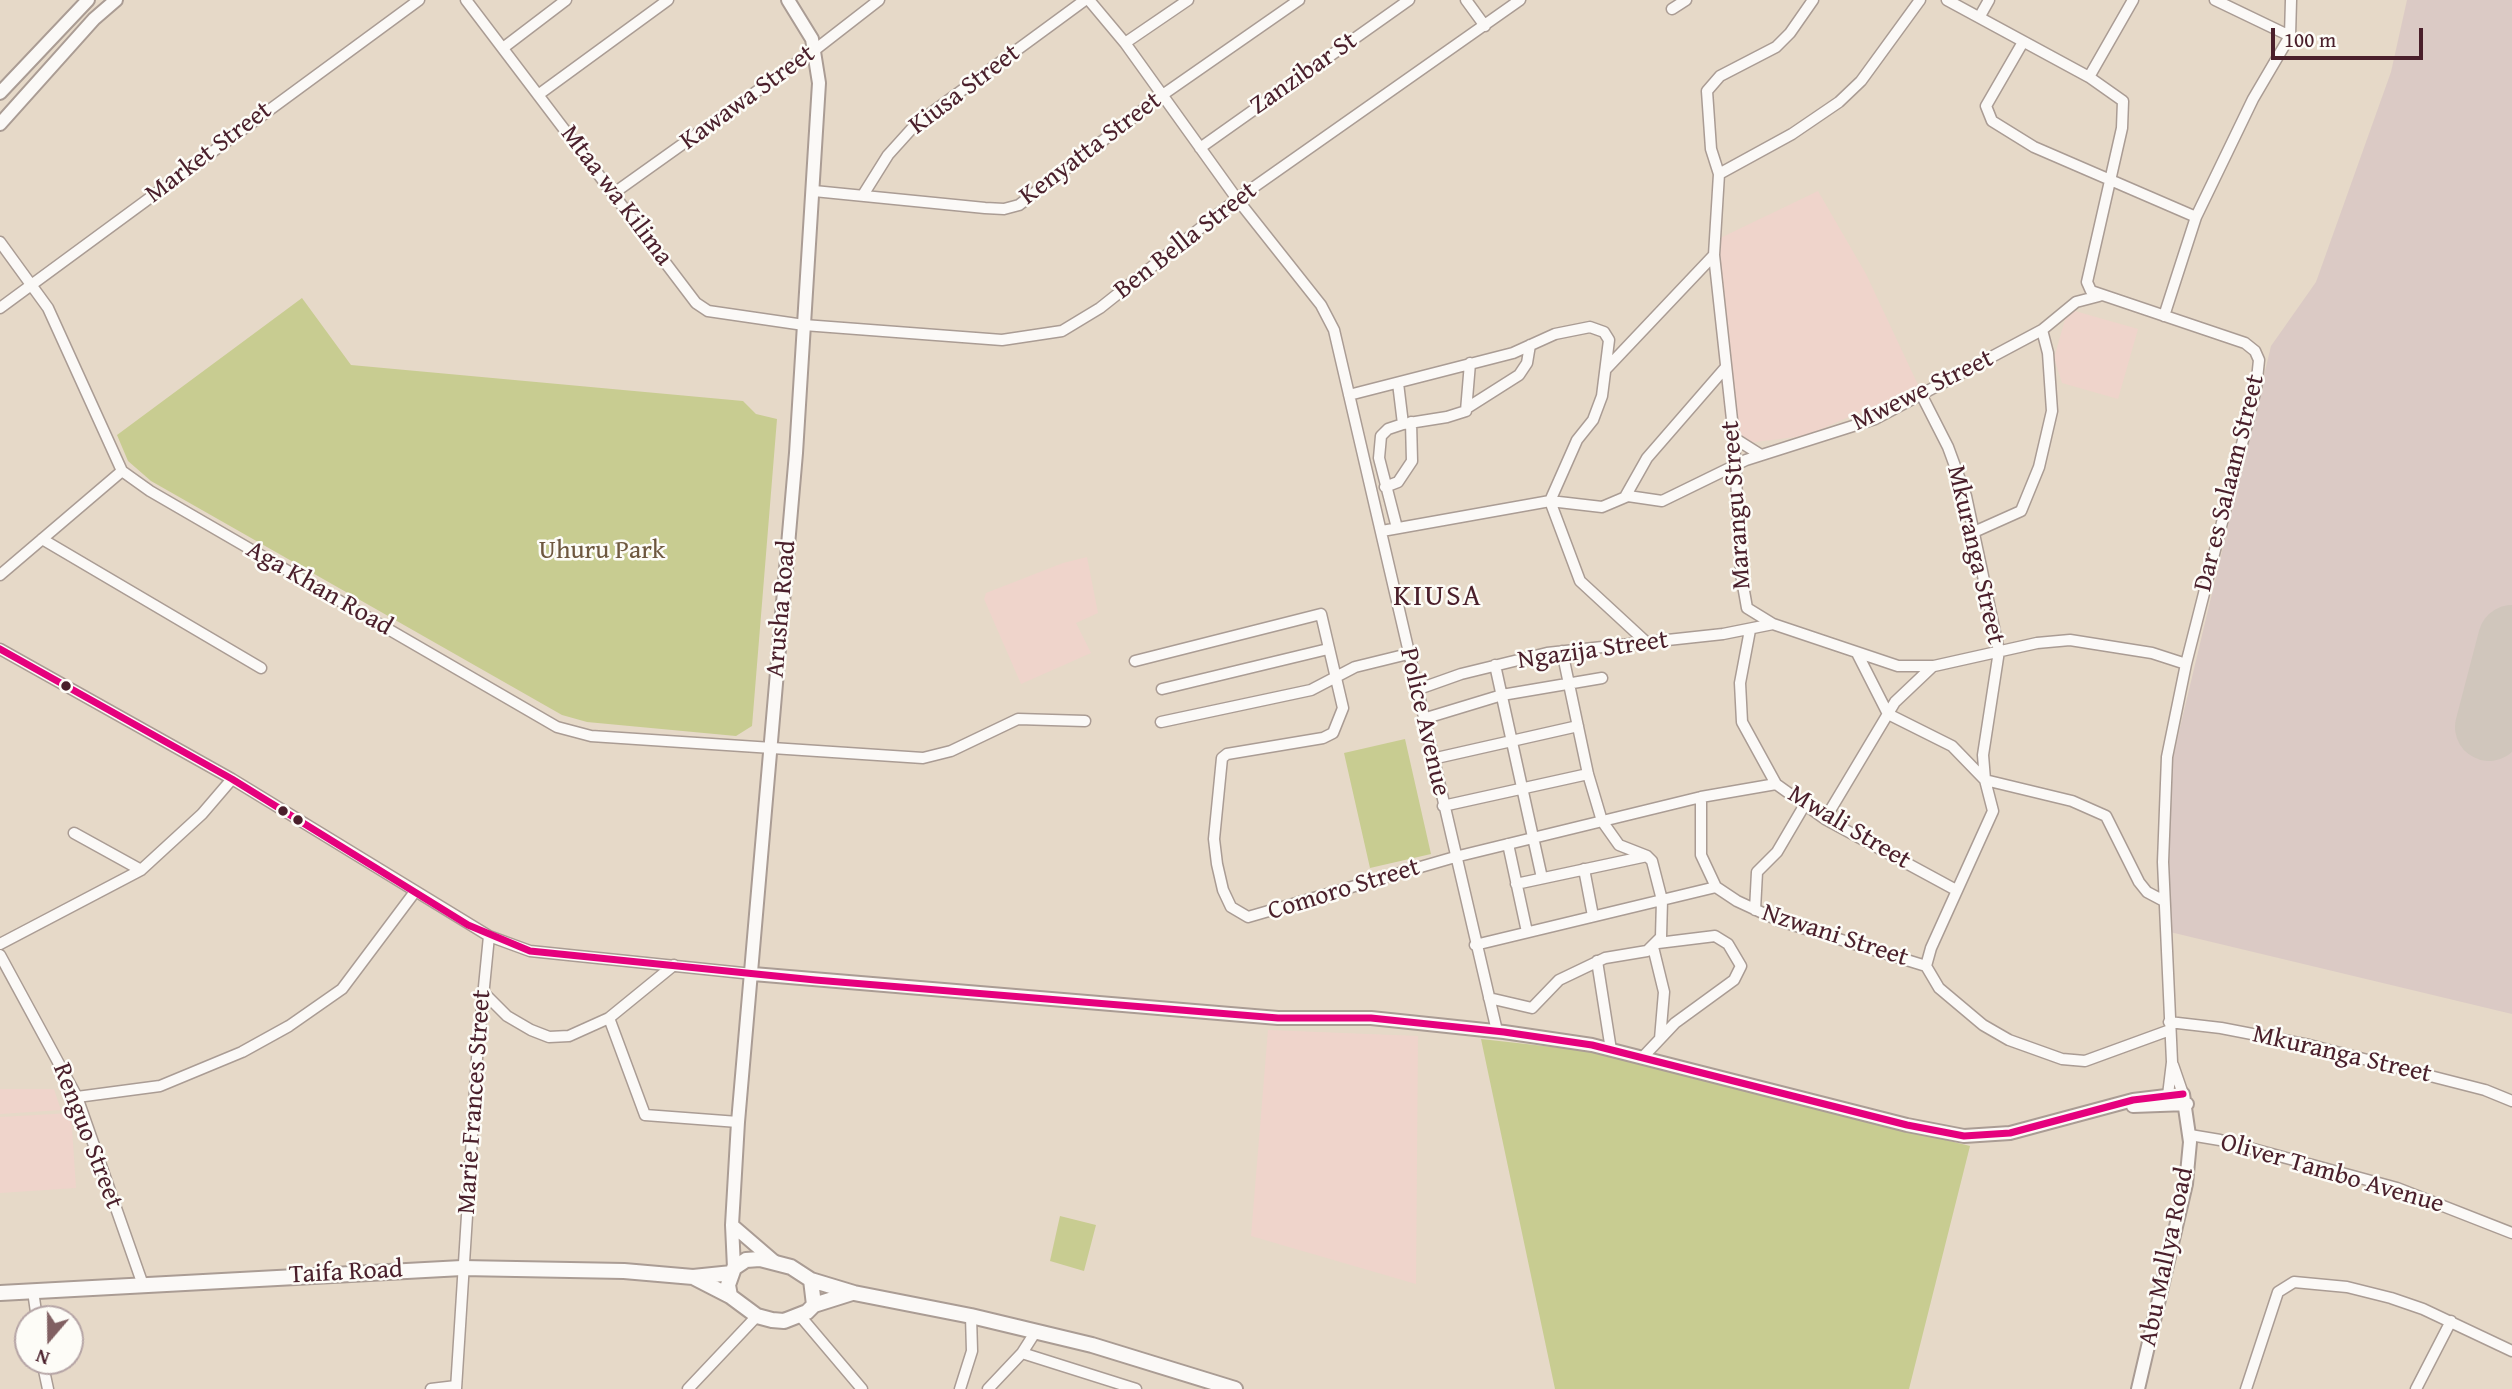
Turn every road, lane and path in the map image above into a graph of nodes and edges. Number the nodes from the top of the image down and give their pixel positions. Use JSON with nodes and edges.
{"nodes":[{"id":1,"x":88,"y":0,"type":"edge"},
{"id":2,"x":116,"y":0,"type":"edge"},
{"id":3,"x":419,"y":0,"type":"edge"},
{"id":4,"x":466,"y":0,"type":"edge"},
{"id":5,"x":566,"y":0,"type":"edge"},
{"id":6,"x":668,"y":0,"type":"edge"},
{"id":7,"x":788,"y":0,"type":"edge"},
{"id":8,"x":879,"y":0,"type":"edge"},
{"id":9,"x":1087,"y":0,"type":"edge"},
{"id":10,"x":1188,"y":0,"type":"edge"},
{"id":11,"x":1299,"y":0,"type":"edge"},
{"id":12,"x":1409,"y":0,"type":"edge"},
{"id":13,"x":1466,"y":0,"type":"edge"},
{"id":14,"x":1520,"y":0,"type":"edge"},
{"id":15,"x":1686,"y":0,"type":"edge"},
{"id":16,"x":1813,"y":0,"type":"edge"},
{"id":17,"x":1920,"y":0,"type":"edge"},
{"id":18,"x":1947,"y":0,"type":"edge"},
{"id":19,"x":1989,"y":0,"type":"edge"},
{"id":20,"x":2133,"y":0,"type":"edge"},
{"id":21,"x":2215,"y":0,"type":"edge"},
{"id":22,"x":2291,"y":0,"type":"edge"},
{"id":23,"x":1672,"y":9,"type":"dead end"},
{"id":24,"x":1980,"y":16,"type":"junction"},
{"id":25,"x":1485,"y":26,"type":"junction"},
{"id":26,"x":2290,"y":37,"type":"junction"},
{"id":27,"x":2023,"y":42,"type":"junction"},
{"id":28,"x":1125,"y":43,"type":"junction"},
{"id":29,"x":503,"y":48,"type":"junction"},
{"id":30,"x":816,"y":49,"type":"junction"},
{"id":31,"x":2089,"y":78,"type":"junction"},
{"id":32,"x":0,"y":93,"type":"edge"},
{"id":33,"x":538,"y":95,"type":"junction"},
{"id":34,"x":1161,"y":96,"type":"junction"},
{"id":35,"x":0,"y":124,"type":"edge"},
{"id":36,"x":1200,"y":148,"type":"junction"},
{"id":37,"x":1719,"y":174,"type":"junction"},
{"id":38,"x":2111,"y":180,"type":"junction"},
{"id":39,"x":814,"y":191,"type":"junction"},
{"id":40,"x":614,"y":193,"type":"junction"},
{"id":41,"x":863,"y":195,"type":"junction"},
{"id":42,"x":1237,"y":199,"type":"junction"},
{"id":43,"x":2196,"y":217,"type":"junction"},
{"id":44,"x":0,"y":242,"type":"edge"},
{"id":45,"x":1714,"y":255,"type":"junction"},
{"id":46,"x":32,"y":285,"type":"junction"},
{"id":47,"x":2099,"y":296,"type":"junction"},
{"id":48,"x":0,"y":308,"type":"edge"},
{"id":49,"x":2164,"y":316,"type":"junction"},
{"id":50,"x":804,"y":325,"type":"junction"},
{"id":51,"x":2042,"y":330,"type":"junction"},
{"id":52,"x":1530,"y":345,"type":"junction"},
{"id":53,"x":1470,"y":363,"type":"junction"},
{"id":54,"x":1726,"y":367,"type":"junction"},
{"id":55,"x":1606,"y":369,"type":"junction"},
{"id":56,"x":1398,"y":383,"type":"junction"},
{"id":57,"x":1349,"y":395,"type":"junction"},
{"id":58,"x":1922,"y":396,"type":"junction"},
{"id":59,"x":1467,"y":408,"type":"junction"},
{"id":60,"x":1407,"y":423,"type":"junction"},
{"id":61,"x":1734,"y":438,"type":"junction"},
{"id":62,"x":1761,"y":455,"type":"junction"},
{"id":63,"x":1736,"y":466,"type":"junction"},
{"id":64,"x":122,"y":471,"type":"junction"},
{"id":65,"x":1385,"y":487,"type":"junction"},
{"id":66,"x":1625,"y":497,"type":"junction"},
{"id":67,"x":1550,"y":501,"type":"junction"},
{"id":68,"x":1397,"y":528,"type":"junction"},
{"id":69,"x":1381,"y":531,"type":"junction"},
{"id":70,"x":1974,"y":532,"type":"junction"},
{"id":71,"x":42,"y":539,"type":"junction"},
{"id":72,"x":0,"y":575,"type":"edge"},
{"id":73,"x":1773,"y":624,"type":"junction"},
{"id":74,"x":1749,"y":630,"type":"junction"},
{"id":75,"x":1645,"y":641,"type":"junction"},
{"id":76,"x":0,"y":649,"type":"edge"},
{"id":77,"x":1328,"y":649,"type":"junction"},
{"id":78,"x":1562,"y":651,"type":"junction"},
{"id":79,"x":1999,"y":651,"type":"junction"},
{"id":80,"x":1857,"y":653,"type":"junction"},
{"id":81,"x":1408,"y":654,"type":"junction"},
{"id":82,"x":1135,"y":661,"type":"dead end"},
{"id":83,"x":2186,"y":664,"type":"junction"},
{"id":84,"x":1494,"y":665,"type":"junction"},
{"id":85,"x":1934,"y":666,"type":"junction"},
{"id":86,"x":261,"y":668,"type":"dead end"},
{"id":87,"x":1334,"y":678,"type":"junction"},
{"id":88,"x":1602,"y":678,"type":"dead end"},
{"id":89,"x":1568,"y":683,"type":"junction"},
{"id":90,"x":1162,"y":689,"type":"dead end"},
{"id":91,"x":1416,"y":690,"type":"junction"},
{"id":92,"x":1502,"y":695,"type":"junction"},
{"id":93,"x":1888,"y":714,"type":"junction"},
{"id":94,"x":1423,"y":719,"type":"junction"},
{"id":95,"x":1085,"y":721,"type":"dead end"},
{"id":96,"x":1161,"y":722,"type":"dead end"},
{"id":97,"x":1578,"y":726,"type":"junction"},
{"id":98,"x":1513,"y":740,"type":"junction"},
{"id":99,"x":771,"y":747,"type":"junction"},
{"id":100,"x":1432,"y":759,"type":"junction"},
{"id":101,"x":1588,"y":774,"type":"junction"},
{"id":102,"x":232,"y":779,"type":"junction"},
{"id":103,"x":1985,"y":780,"type":"junction"},
{"id":104,"x":1776,"y":784,"type":"junction"},
{"id":105,"x":1524,"y":786,"type":"junction"},
{"id":106,"x":1701,"y":797,"type":"junction"},
{"id":107,"x":1443,"y":806,"type":"junction"},
{"id":108,"x":1804,"y":806,"type":"junction"},
{"id":109,"x":1825,"y":819,"type":"junction"},
{"id":110,"x":1602,"y":821,"type":"junction"},
{"id":111,"x":74,"y":833,"type":"dead end"},
{"id":112,"x":1533,"y":838,"type":"junction"},
{"id":113,"x":1508,"y":844,"type":"junction"},
{"id":114,"x":1647,"y":856,"type":"junction"},
{"id":115,"x":1455,"y":857,"type":"junction"},
{"id":116,"x":1584,"y":869,"type":"junction"},
{"id":117,"x":141,"y":870,"type":"junction"},
{"id":118,"x":1542,"y":878,"type":"junction"},
{"id":119,"x":1516,"y":884,"type":"junction"},
{"id":120,"x":1716,"y":887,"type":"junction"},
{"id":121,"x":1956,"y":890,"type":"junction"},
{"id":122,"x":414,"y":892,"type":"junction"},
{"id":123,"x":1662,"y":900,"type":"junction"},
{"id":124,"x":2164,"y":901,"type":"junction"},
{"id":125,"x":1755,"y":910,"type":"junction"},
{"id":126,"x":1593,"y":916,"type":"junction"},
{"id":127,"x":1527,"y":932,"type":"junction"},
{"id":128,"x":489,"y":936,"type":"junction"},
{"id":129,"x":0,"y":944,"type":"edge"},
{"id":130,"x":1475,"y":945,"type":"junction"},
{"id":131,"x":1656,"y":945,"type":"junction"},
{"id":132,"x":0,"y":956,"type":"edge"},
{"id":133,"x":1597,"y":961,"type":"junction"},
{"id":134,"x":674,"y":965,"type":"junction"},
{"id":135,"x":1926,"y":966,"type":"junction"},
{"id":136,"x":752,"y":974,"type":"junction"},
{"id":137,"x":483,"y":992,"type":"junction"},
{"id":138,"x":1489,"y":998,"type":"junction"},
{"id":139,"x":609,"y":1018,"type":"junction"},
{"id":140,"x":2170,"y":1026,"type":"junction"},
{"id":141,"x":1497,"y":1031,"type":"junction"},
{"id":142,"x":1660,"y":1039,"type":"junction"},
{"id":143,"x":1611,"y":1050,"type":"junction"},
{"id":144,"x":1642,"y":1058,"type":"junction"},
{"id":145,"x":2172,"y":1062,"type":"junction"},
{"id":146,"x":77,"y":1097,"type":"junction"},
{"id":147,"x":2185,"y":1099,"type":"junction"},
{"id":148,"x":2169,"y":1101,"type":"junction"},
{"id":149,"x":2512,"y":1101,"type":"edge"},
{"id":150,"x":738,"y":1122,"type":"junction"},
{"id":151,"x":2188,"y":1130,"type":"junction"},
{"id":152,"x":732,"y":1225,"type":"junction"},
{"id":153,"x":2512,"y":1233,"type":"edge"},
{"id":154,"x":775,"y":1262,"type":"junction"},
{"id":155,"x":462,"y":1268,"type":"junction"},
{"id":156,"x":733,"y":1270,"type":"junction"},
{"id":157,"x":693,"y":1277,"type":"junction"},
{"id":158,"x":811,"y":1280,"type":"junction"},
{"id":159,"x":143,"y":1284,"type":"junction"},
{"id":160,"x":33,"y":1291,"type":"junction"},
{"id":161,"x":0,"y":1293,"type":"edge"},
{"id":162,"x":854,"y":1293,"type":"junction"},
{"id":163,"x":730,"y":1296,"type":"junction"},
{"id":164,"x":35,"y":1305,"type":"edge"},
{"id":165,"x":814,"y":1305,"type":"junction"},
{"id":166,"x":971,"y":1316,"type":"junction"},
{"id":167,"x":757,"y":1317,"type":"junction"},
{"id":168,"x":801,"y":1317,"type":"junction"},
{"id":169,"x":2451,"y":1321,"type":"junction"},
{"id":170,"x":1036,"y":1331,"type":"junction"},
{"id":171,"x":2512,"y":1351,"type":"edge"},
{"id":172,"x":1022,"y":1353,"type":"junction"},
{"id":173,"x":456,"y":1388,"type":"edge"},
{"id":174,"x":692,"y":1388,"type":"edge"},
{"id":175,"x":431,"y":1389,"type":"edge"},
{"id":176,"x":862,"y":1389,"type":"edge"},
{"id":177,"x":960,"y":1389,"type":"edge"},
{"id":178,"x":988,"y":1389,"type":"edge"},
{"id":179,"x":1136,"y":1389,"type":"edge"},
{"id":180,"x":1235,"y":1389,"type":"edge"},
{"id":181,"x":2138,"y":1389,"type":"edge"},
{"id":182,"x":2246,"y":1389,"type":"edge"},
{"id":183,"x":2416,"y":1389,"type":"edge"}],
"edges":[{"from":1,"to":32,"type":"main road"},
{"from":2,"to":35,"type":"main road"},
{"from":3,"to":46,"type":"street","name":"Market Street"},
{"from":4,"to":29,"type":"street","name":"Mtaa wa Kilima"},
{"from":5,"to":29,"type":"street"},
{"from":6,"to":33,"type":"street"},
{"from":7,"to":30,"type":"main road","name":"Arusha Road"},
{"from":8,"to":30,"type":"street","name":"Kawawa Street"},
{"from":9,"to":28,"type":"street","name":"Police Avenue"},
{"from":9,"to":41,"type":"street","name":"Kiusa Street"},
{"from":10,"to":28,"type":"street"},
{"from":11,"to":34,"type":"street","name":"Kenyatta Street"},
{"from":12,"to":36,"type":"street","name":"Zanzibar St"},
{"from":13,"to":25,"type":"street"},
{"from":14,"to":25,"type":"street","name":"Ben Bella Street"},
{"from":15,"to":23,"type":"street"},
{"from":16,"to":37,"type":"street","name":"Marangu Street"},
{"from":17,"to":37,"type":"street"},
{"from":18,"to":24,"type":"street"},
{"from":19,"to":24,"type":"street"},
{"from":20,"to":31,"type":"street"},
{"from":21,"to":26,"type":"street"},
{"from":22,"to":26,"type":"street"},
{"from":24,"to":27,"type":"street"},
{"from":25,"to":42,"type":"street","name":"Ben Bella Street"},
{"from":26,"to":43,"type":"street"},
{"from":27,"to":31,"type":"street"},
{"from":27,"to":38,"type":"street"},
{"from":28,"to":34,"type":"street","name":"Police Avenue"},
{"from":29,"to":33,"type":"street","name":"Mtaa wa Kilima"},
{"from":30,"to":39,"type":"main road","name":"Arusha Road"},
{"from":30,"to":40,"type":"street","name":"Kawawa Street"},
{"from":31,"to":38,"type":"street"},
{"from":33,"to":40,"type":"street","name":"Mtaa wa Kilima"},
{"from":34,"to":36,"type":"street","name":"Police Avenue"},
{"from":34,"to":41,"type":"street","name":"Kenyatta Street"},
{"from":36,"to":42,"type":"street","name":"Police Avenue"},
{"from":37,"to":45,"type":"street","name":"Marangu Street"},
{"from":38,"to":43,"type":"street"},
{"from":38,"to":47,"type":"street"},
{"from":39,"to":41,"type":"street","name":"Kenyatta Street"},
{"from":39,"to":50,"type":"main road","name":"Arusha Road"},
{"from":40,"to":50,"type":"street","name":"Mtaa wa Kilima"},
{"from":42,"to":50,"type":"street","name":"Ben Bella Street"},
{"from":42,"to":57,"type":"street","name":"Police Avenue"},
{"from":43,"to":49,"type":"street"},
{"from":44,"to":46,"type":"street"},
{"from":45,"to":54,"type":"street","name":"Marangu Street"},
{"from":45,"to":55,"type":"street"},
{"from":46,"to":48,"type":"street","name":"Market Street"},
{"from":46,"to":64,"type":"street"},
{"from":47,"to":49,"type":"street","name":"Dar es Salaam Street"},
{"from":47,"to":51,"type":"street","name":"Mwewe Street"},
{"from":49,"to":83,"type":"street","name":"Dar es Salaam Street"},
{"from":50,"to":99,"type":"main road","name":"Arusha Road"},
{"from":51,"to":58,"type":"street","name":"Mwewe Street"},
{"from":51,"to":70,"type":"street"},
{"from":52,"to":53,"type":"street"},
{"from":52,"to":55,"type":"street"},
{"from":52,"to":59,"type":"street"},
{"from":53,"to":56,"type":"street"},
{"from":53,"to":59,"type":"street"},
{"from":54,"to":61,"type":"street","name":"Marangu Street"},
{"from":54,"to":66,"type":"street"},
{"from":55,"to":67,"type":"street"},
{"from":56,"to":57,"type":"street"},
{"from":56,"to":60,"type":"street"},
{"from":57,"to":69,"type":"street","name":"Police Avenue"},
{"from":58,"to":62,"type":"street","name":"Mwewe Street"},
{"from":58,"to":70,"type":"street","name":"Mkuranga Street"},
{"from":59,"to":60,"type":"street"},
{"from":60,"to":65,"type":"street"},
{"from":60,"to":65,"type":"street"},
{"from":61,"to":62,"type":"street"},
{"from":61,"to":63,"type":"street","name":"Marangu Street"},
{"from":62,"to":63,"type":"street","name":"Mwewe Street"},
{"from":63,"to":66,"type":"street","name":"Mwewe Street"},
{"from":63,"to":73,"type":"street","name":"Marangu Street"},
{"from":64,"to":71,"type":"street"},
{"from":64,"to":99,"type":"street","name":"Aga Khan Road"},
{"from":65,"to":68,"type":"street"},
{"from":66,"to":67,"type":"street"},
{"from":67,"to":68,"type":"street"},
{"from":67,"to":75,"type":"street"},
{"from":68,"to":69,"type":"street"},
{"from":69,"to":81,"type":"street","name":"Police Avenue"},
{"from":70,"to":79,"type":"street","name":"Mkuranga Street"},
{"from":71,"to":72,"type":"street"},
{"from":71,"to":86,"type":"street"},
{"from":73,"to":74,"type":"street","name":"Ngazija Street"},
{"from":73,"to":80,"type":"street","name":"Marangu Street"},
{"from":74,"to":75,"type":"street","name":"Ngazija Street"},
{"from":74,"to":104,"type":"street","name":"Mwali Street"},
{"from":75,"to":78,"type":"street","name":"Ngazija Street"},
{"from":76,"to":102,"type":"street"},
{"from":77,"to":82,"type":"street"},
{"from":77,"to":87,"type":"street"},
{"from":77,"to":90,"type":"street"},
{"from":78,"to":84,"type":"street","name":"Ngazija Street"},
{"from":78,"to":89,"type":"street"},
{"from":79,"to":83,"type":"street","name":"Marangu Street"},
{"from":79,"to":85,"type":"street","name":"Marangu Street"},
{"from":79,"to":103,"type":"street","name":"Mkuranga Street"},
{"from":80,"to":85,"type":"street","name":"Marangu Street"},
{"from":80,"to":93,"type":"street"},
{"from":81,"to":87,"type":"street"},
{"from":81,"to":91,"type":"street","name":"Police Avenue"},
{"from":83,"to":124,"type":"street","name":"Dar es Salaam Street"},
{"from":84,"to":91,"type":"street","name":"Ngazija Street"},
{"from":84,"to":92,"type":"street"},
{"from":85,"to":93,"type":"street"},
{"from":87,"to":96,"type":"street"},
{"from":87,"to":115,"type":"street","name":"Comoro Street"},
{"from":88,"to":89,"type":"street"},
{"from":89,"to":92,"type":"street"},
{"from":89,"to":97,"type":"street"},
{"from":91,"to":94,"type":"street","name":"Police Avenue"},
{"from":92,"to":94,"type":"street"},
{"from":92,"to":98,"type":"street"},
{"from":93,"to":103,"type":"street"},
{"from":93,"to":109,"type":"street"},
{"from":94,"to":100,"type":"street","name":"Police Avenue"},
{"from":95,"to":99,"type":"street","name":"Aga Khan Road"},
{"from":97,"to":98,"type":"street"},
{"from":97,"to":101,"type":"street"},
{"from":98,"to":100,"type":"street"},
{"from":98,"to":105,"type":"street"},
{"from":99,"to":136,"type":"main road","name":"Arusha Road"},
{"from":100,"to":107,"type":"street","name":"Police Avenue"},
{"from":101,"to":105,"type":"street"},
{"from":101,"to":110,"type":"street"},
{"from":102,"to":117,"type":"street"},
{"from":102,"to":122,"type":"street"},
{"from":103,"to":121,"type":"street","name":"Mkuranga Street"},
{"from":103,"to":124,"type":"street"},
{"from":104,"to":106,"type":"street","name":"Comoro Street"},
{"from":104,"to":108,"type":"street","name":"Mwali Street"},
{"from":105,"to":107,"type":"street"},
{"from":105,"to":112,"type":"street"},
{"from":106,"to":110,"type":"street","name":"Comoro Street"},
{"from":106,"to":120,"type":"street"},
{"from":107,"to":115,"type":"street","name":"Police Avenue"},
{"from":108,"to":109,"type":"street","name":"Mwali Street"},
{"from":108,"to":125,"type":"street"},
{"from":109,"to":121,"type":"street","name":"Mwali Street"},
{"from":110,"to":112,"type":"street","name":"Comoro Street"},
{"from":110,"to":114,"type":"street"},
{"from":111,"to":117,"type":"street"},
{"from":112,"to":113,"type":"street","name":"Comoro Street"},
{"from":112,"to":118,"type":"street"},
{"from":113,"to":115,"type":"street","name":"Comoro Street"},
{"from":113,"to":119,"type":"street"},
{"from":114,"to":116,"type":"street"},
{"from":114,"to":123,"type":"street"},
{"from":115,"to":130,"type":"street","name":"Police Avenue"},
{"from":116,"to":118,"type":"street"},
{"from":116,"to":126,"type":"street"},
{"from":117,"to":129,"type":"street"},
{"from":118,"to":119,"type":"street"},
{"from":119,"to":127,"type":"street"},
{"from":120,"to":123,"type":"street"},
{"from":120,"to":125,"type":"street","name":"Nzwani Street"},
{"from":121,"to":135,"type":"street","name":"Mkuranga Street"},
{"from":122,"to":128,"type":"street"},
{"from":122,"to":146,"type":"street"},
{"from":123,"to":126,"type":"street"},
{"from":123,"to":131,"type":"street"},
{"from":124,"to":140,"type":"street","name":"Dar es Salaam Street"},
{"from":125,"to":135,"type":"street","name":"Nzwani Street"},
{"from":126,"to":127,"type":"street"},
{"from":127,"to":130,"type":"street"},
{"from":128,"to":134,"type":"street"},
{"from":128,"to":137,"type":"street","name":"Marie Frances Street"},
{"from":130,"to":138,"type":"street","name":"Police Avenue"},
{"from":131,"to":133,"type":"street"},
{"from":131,"to":142,"type":"street"},
{"from":131,"to":142,"type":"street"},
{"from":132,"to":146,"type":"street","name":"Renguo Street"},
{"from":133,"to":138,"type":"street"},
{"from":133,"to":143,"type":"street"},
{"from":134,"to":136,"type":"street"},
{"from":134,"to":139,"type":"street"},
{"from":135,"to":140,"type":"street","name":"Mkuranga Street"},
{"from":136,"to":141,"type":"main road"},
{"from":136,"to":150,"type":"main road","name":"Arusha Road"},
{"from":137,"to":139,"type":"street"},
{"from":137,"to":155,"type":"street","name":"Marie Frances Street"},
{"from":138,"to":141,"type":"street","name":"Police Avenue"},
{"from":139,"to":150,"type":"street"},
{"from":140,"to":145,"type":"street","name":"Dar es Salaam Street"},
{"from":140,"to":149,"type":"street","name":"Mkuranga Street"},
{"from":141,"to":143,"type":"main road"},
{"from":142,"to":144,"type":"street"},
{"from":143,"to":144,"type":"main road"},
{"from":144,"to":148,"type":"main road"},
{"from":145,"to":147,"type":"street","name":"Dar es Salaam Street"},
{"from":145,"to":148,"type":"street","name":"Dar es Salaam Street"},
{"from":146,"to":159,"type":"street","name":"Renguo Street"},
{"from":147,"to":148,"type":"main road"},
{"from":147,"to":151,"type":"main road","name":"Abu Mallya Road"},
{"from":148,"to":151,"type":"main road"},
{"from":150,"to":152,"type":"main road","name":"Arusha Road"},
{"from":151,"to":153,"type":"street","name":"Oliver Tambo Avenue"},
{"from":151,"to":181,"type":"main road","name":"Abu Mallya Road"},
{"from":152,"to":154,"type":"main road"},
{"from":152,"to":156,"type":"main road","name":"Arusha Road"},
{"from":154,"to":156,"type":"highway"},
{"from":154,"to":158,"type":"highway"},
{"from":155,"to":157,"type":"highway","name":"Taifa Road"},
{"from":155,"to":159,"type":"highway","name":"Taifa Road"},
{"from":155,"to":173,"type":"street","name":"Marie Frances Street"},
{"from":156,"to":157,"type":"highway","name":"Taifa Road"},
{"from":156,"to":163,"type":"highway"},
{"from":157,"to":163,"type":"highway","name":"Taifa Road"},
{"from":158,"to":162,"type":"highway"},
{"from":158,"to":165,"type":"highway"},
{"from":159,"to":160,"type":"highway","name":"Taifa Road"},
{"from":160,"to":161,"type":"highway","name":"Taifa Road"},
{"from":160,"to":164,"type":"street"},
{"from":162,"to":165,"type":"highway"},
{"from":162,"to":166,"type":"highway"},
{"from":163,"to":167,"type":"highway"},
{"from":165,"to":168,"type":"highway"},
{"from":166,"to":170,"type":"highway"},
{"from":166,"to":177,"type":"street"},
{"from":167,"to":168,"type":"highway"},
{"from":167,"to":174,"type":"street"},
{"from":168,"to":176,"type":"street"},
{"from":169,"to":171,"type":"street"},
{"from":169,"to":182,"type":"street"},
{"from":169,"to":183,"type":"street"},
{"from":170,"to":172,"type":"street"},
{"from":170,"to":180,"type":"highway"},
{"from":172,"to":178,"type":"street"},
{"from":172,"to":179,"type":"street"},
{"from":173,"to":175,"type":"street"}]}
